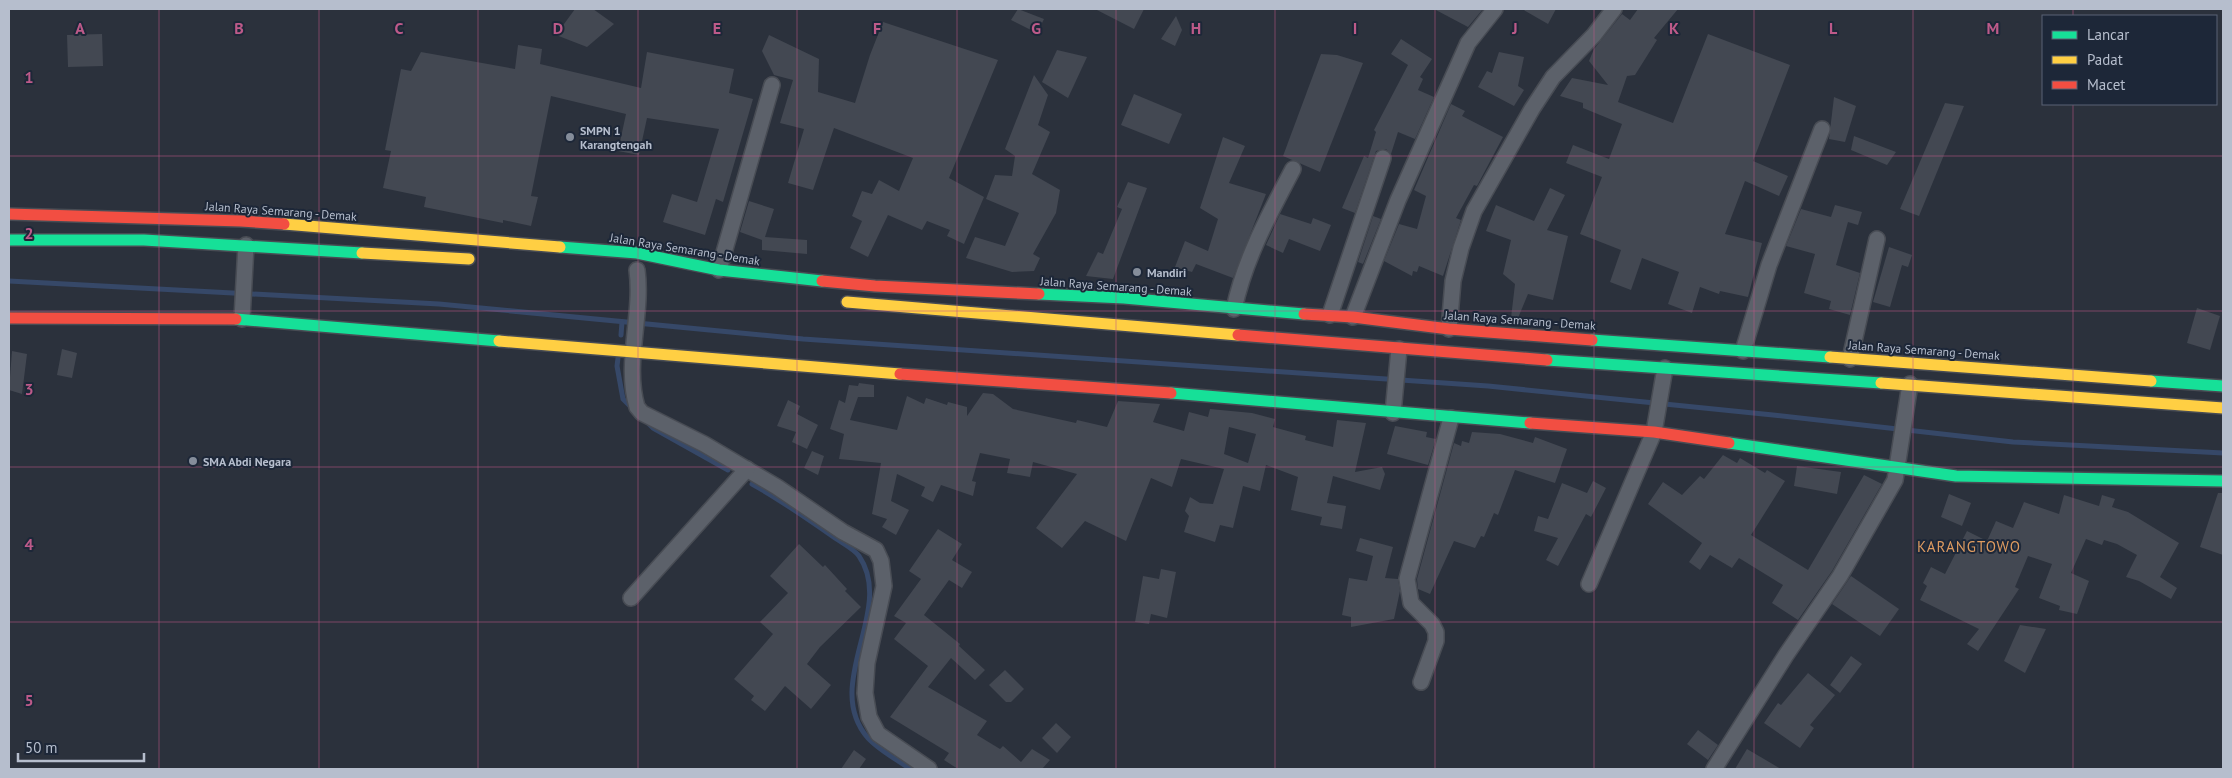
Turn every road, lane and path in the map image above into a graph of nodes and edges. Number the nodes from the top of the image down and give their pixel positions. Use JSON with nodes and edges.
{"nodes":[{"id":1,"x":1494,"y":9,"type":"edge"},
{"id":2,"x":1614,"y":9,"type":"edge"},
{"id":3,"x":772,"y":85,"type":"dead end"},
{"id":4,"x":1822,"y":129,"type":"dead end"},
{"id":5,"x":1383,"y":158,"type":"dead end"},
{"id":6,"x":1293,"y":169,"type":"dead end"},
{"id":7,"x":9,"y":214,"type":"edge"},
{"id":8,"x":1877,"y":239,"type":"dead end"},
{"id":9,"x":9,"y":240,"type":"edge"},
{"id":10,"x":246,"y":245,"type":"junction"},
{"id":11,"x":479,"y":259,"type":"dead end"},
{"id":12,"x":637,"y":270,"type":"dead end"},
{"id":13,"x":719,"y":270,"type":"junction"},
{"id":14,"x":836,"y":300,"type":"dead end"},
{"id":15,"x":1234,"y":309,"type":"junction"},
{"id":16,"x":242,"y":315,"type":"junction"},
{"id":17,"x":1330,"y":315,"type":"junction"},
{"id":18,"x":1353,"y":317,"type":"junction"},
{"id":19,"x":9,"y":318,"type":"edge"},
{"id":20,"x":1449,"y":329,"type":"junction"},
{"id":21,"x":1570,"y":337,"type":"junction"},
{"id":22,"x":633,"y":350,"type":"junction"},
{"id":23,"x":1743,"y":351,"type":"junction"},
{"id":24,"x":1399,"y":353,"type":"junction"},
{"id":25,"x":1850,"y":359,"type":"junction"},
{"id":26,"x":1568,"y":360,"type":"junction"},
{"id":27,"x":1665,"y":373,"type":"junction"},
{"id":28,"x":1910,"y":384,"type":"junction"},
{"id":29,"x":2223,"y":386,"type":"edge"},
{"id":30,"x":2223,"y":408,"type":"edge"},
{"id":31,"x":1393,"y":409,"type":"junction"},
{"id":32,"x":1451,"y":418,"type":"junction"},
{"id":33,"x":1654,"y":429,"type":"junction"},
{"id":34,"x":1895,"y":467,"type":"junction"},
{"id":35,"x":747,"y":469,"type":"junction"},
{"id":36,"x":2223,"y":481,"type":"edge"},
{"id":37,"x":1589,"y":584,"type":"dead end"},
{"id":38,"x":631,"y":598,"type":"dead end"},
{"id":39,"x":1421,"y":682,"type":"dead end"},
{"id":40,"x":929,"y":769,"type":"edge"},
{"id":41,"x":1714,"y":769,"type":"edge"}],
"edges":[{"from":1,"to":18,"type":"street"},
{"from":2,"to":20,"type":"street"},
{"from":3,"to":13,"type":"street"},
{"from":4,"to":23,"type":"street"},
{"from":5,"to":17,"type":"street"},
{"from":6,"to":15,"type":"street"},
{"from":7,"to":13,"type":"main road","name":"Jalan Raya Semarang - Demak"},
{"from":8,"to":25,"type":"street"},
{"from":9,"to":10,"type":"main road"},
{"from":10,"to":11,"type":"main road"},
{"from":10,"to":16,"type":"street"},
{"from":12,"to":22,"type":"street"},
{"from":13,"to":15,"type":"main road","name":"Jalan Raya Semarang - Demak"},
{"from":14,"to":24,"type":"main road"},
{"from":15,"to":17,"type":"main road","name":"Jalan Raya Semarang - Demak"},
{"from":16,"to":19,"type":"main road"},
{"from":16,"to":22,"type":"main road"},
{"from":17,"to":18,"type":"main road","name":"Jalan Raya Semarang - Demak"},
{"from":18,"to":20,"type":"main road","name":"Jalan Raya Semarang - Demak"},
{"from":20,"to":21,"type":"main road","name":"Jalan Raya Semarang - Demak"},
{"from":21,"to":23,"type":"main road","name":"Jalan Raya Semarang - Demak"},
{"from":21,"to":26,"type":"main road"},
{"from":22,"to":31,"type":"main road"},
{"from":22,"to":35,"type":"street"},
{"from":23,"to":25,"type":"main road","name":"Jalan Raya Semarang - Demak"},
{"from":24,"to":26,"type":"main road"},
{"from":24,"to":31,"type":"street"},
{"from":25,"to":29,"type":"main road","name":"Jalan Raya Semarang - Demak"},
{"from":26,"to":27,"type":"main road"},
{"from":27,"to":28,"type":"main road"},
{"from":27,"to":33,"type":"street"},
{"from":28,"to":30,"type":"main road"},
{"from":28,"to":34,"type":"street"},
{"from":31,"to":32,"type":"main road"},
{"from":32,"to":33,"type":"main road"},
{"from":32,"to":39,"type":"street"},
{"from":33,"to":34,"type":"main road"},
{"from":33,"to":37,"type":"street"},
{"from":34,"to":36,"type":"main road"},
{"from":34,"to":41,"type":"street"},
{"from":35,"to":38,"type":"street"},
{"from":35,"to":40,"type":"street"}]}
